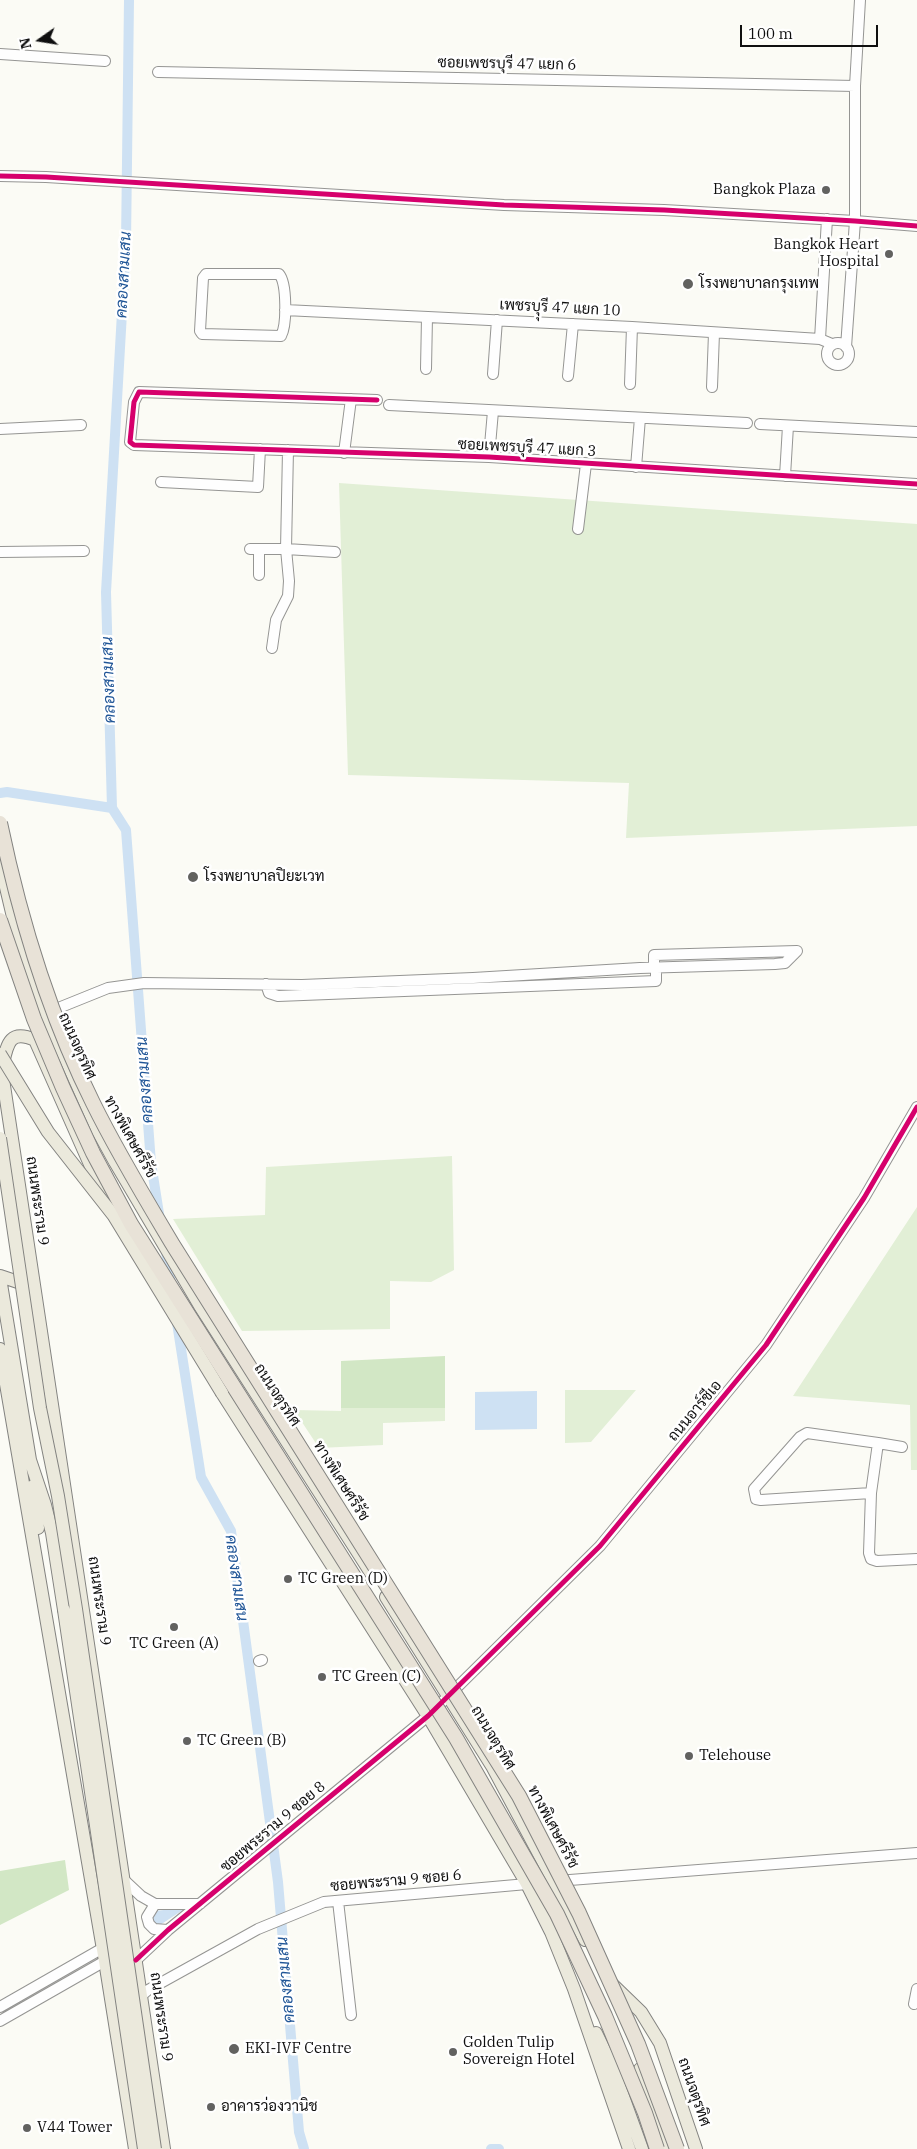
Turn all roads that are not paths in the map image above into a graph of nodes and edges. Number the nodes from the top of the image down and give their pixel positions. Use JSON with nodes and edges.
{"nodes":[{"id":1,"x":860,"y":0,"type":"edge"},
{"id":2,"x":0,"y":54,"type":"edge"},
{"id":3,"x":105,"y":61,"type":"dead end"},
{"id":4,"x":158,"y":72,"type":"dead end"},
{"id":5,"x":855,"y":86,"type":"junction"},
{"id":6,"x":0,"y":176,"type":"edge"},
{"id":7,"x":828,"y":219,"type":"junction"},
{"id":8,"x":855,"y":221,"type":"junction"},
{"id":9,"x":917,"y":226,"type":"edge"},
{"id":10,"x":284,"y":310,"type":"junction"},
{"id":11,"x":427,"y":317,"type":"junction"},
{"id":12,"x":497,"y":320,"type":"junction"},
{"id":13,"x":573,"y":324,"type":"junction"},
{"id":14,"x":632,"y":326,"type":"junction"},
{"id":15,"x":714,"y":333,"type":"junction"},
{"id":16,"x":820,"y":339,"type":"junction"},
{"id":17,"x":832,"y":344,"type":"junction"},
{"id":18,"x":846,"y":347,"type":"junction"},
{"id":19,"x":426,"y":369,"type":"dead end"},
{"id":20,"x":493,"y":374,"type":"dead end"},
{"id":21,"x":568,"y":376,"type":"dead end"},
{"id":22,"x":630,"y":384,"type":"dead end"},
{"id":23,"x":712,"y":387,"type":"dead end"},
{"id":24,"x":351,"y":399,"type":"junction"},
{"id":25,"x":377,"y":400,"type":"dead end"},
{"id":26,"x":389,"y":405,"type":"dead end"},
{"id":27,"x":493,"y":411,"type":"junction"},
{"id":28,"x":640,"y":418,"type":"junction"},
{"id":29,"x":748,"y":423,"type":"dead end"},
{"id":30,"x":760,"y":424,"type":"dead end"},
{"id":31,"x":81,"y":425,"type":"dead end"},
{"id":32,"x":788,"y":426,"type":"junction"},
{"id":33,"x":0,"y":429,"type":"edge"},
{"id":34,"x":917,"y":432,"type":"edge"},
{"id":35,"x":260,"y":449,"type":"junction"},
{"id":36,"x":288,"y":450,"type":"junction"},
{"id":37,"x":344,"y":452,"type":"junction"},
{"id":38,"x":489,"y":457,"type":"junction"},
{"id":39,"x":586,"y":464,"type":"junction"},
{"id":40,"x":636,"y":466,"type":"junction"},
{"id":41,"x":785,"y":476,"type":"junction"},
{"id":42,"x":161,"y":482,"type":"dead end"},
{"id":43,"x":917,"y":484,"type":"edge"},
{"id":44,"x":578,"y":529,"type":"dead end"},
{"id":45,"x":286,"y":549,"type":"junction"},
{"id":46,"x":84,"y":551,"type":"dead end"},
{"id":47,"x":0,"y":552,"type":"edge"},
{"id":48,"x":335,"y":552,"type":"dead end"},
{"id":49,"x":259,"y":575,"type":"dead end"},
{"id":50,"x":272,"y":648,"type":"dead end"},
{"id":51,"x":0,"y":823,"type":"edge"},
{"id":52,"x":0,"y":862,"type":"edge"},
{"id":53,"x":0,"y":920,"type":"edge"},
{"id":54,"x":0,"y":942,"type":"edge"},
{"id":55,"x":655,"y":968,"type":"junction"},
{"id":56,"x":623,"y":969,"type":"junction"},
{"id":57,"x":546,"y":974,"type":"junction"},
{"id":58,"x":31,"y":975,"type":"junction"},
{"id":59,"x":473,"y":978,"type":"junction"},
{"id":60,"x":624,"y":982,"type":"junction"},
{"id":61,"x":340,"y":983,"type":"junction"},
{"id":62,"x":266,"y":984,"type":"junction"},
{"id":63,"x":547,"y":986,"type":"junction"},
{"id":64,"x":474,"y":989,"type":"junction"},
{"id":65,"x":340,"y":995,"type":"junction"},
{"id":66,"x":45,"y":1013,"type":"junction"},
{"id":67,"x":35,"y":1040,"type":"junction"},
{"id":68,"x":0,"y":1054,"type":"edge"},
{"id":69,"x":1,"y":1064,"type":"edge"},
{"id":70,"x":917,"y":1107,"type":"edge"},
{"id":71,"x":0,"y":1138,"type":"edge"},
{"id":72,"x":114,"y":1216,"type":"junction"},
{"id":73,"x":31,"y":1273,"type":"junction"},
{"id":74,"x":0,"y":1277,"type":"edge"},
{"id":75,"x":34,"y":1294,"type":"junction"},
{"id":76,"x":3,"y":1299,"type":"junction"},
{"id":77,"x":0,"y":1349,"type":"edge"},
{"id":78,"x":878,"y":1443,"type":"junction"},
{"id":79,"x":902,"y":1447,"type":"dead end"},
{"id":80,"x":30,"y":1460,"type":"junction"},
{"id":81,"x":871,"y":1493,"type":"junction"},
{"id":82,"x":917,"y":1559,"type":"edge"},
{"id":83,"x":54,"y":1664,"type":"junction"},
{"id":84,"x":448,"y":1697,"type":"junction"},
{"id":85,"x":428,"y":1716,"type":"junction"},
{"id":86,"x":917,"y":1853,"type":"edge"},
{"id":87,"x":124,"y":1881,"type":"junction"},
{"id":88,"x":554,"y":1882,"type":"junction"},
{"id":89,"x":527,"y":1884,"type":"junction"},
{"id":90,"x":338,"y":1901,"type":"junction"},
{"id":91,"x":155,"y":1904,"type":"junction"},
{"id":92,"x":200,"y":1904,"type":"junction"},
{"id":93,"x":168,"y":1930,"type":"junction"},
{"id":94,"x":132,"y":1936,"type":"junction"},
{"id":95,"x":104,"y":1955,"type":"junction"},
{"id":96,"x":136,"y":1960,"type":"junction"},
{"id":97,"x":604,"y":1976,"type":"junction"},
{"id":98,"x":574,"y":1989,"type":"junction"},
{"id":99,"x":917,"y":1989,"type":"edge"},
{"id":100,"x":141,"y":1996,"type":"junction"},
{"id":101,"x":914,"y":2004,"type":"dead end"},
{"id":102,"x":0,"y":2007,"type":"edge"},
{"id":103,"x":351,"y":2014,"type":"dead end"},
{"id":104,"x":0,"y":2021,"type":"edge"},
{"id":105,"x":135,"y":2149,"type":"edge"},
{"id":106,"x":144,"y":2149,"type":"edge"},
{"id":107,"x":155,"y":2149,"type":"edge"},
{"id":108,"x":164,"y":2149,"type":"edge"},
{"id":109,"x":629,"y":2149,"type":"edge"},
{"id":110,"x":642,"y":2149,"type":"edge"},
{"id":111,"x":657,"y":2149,"type":"edge"},
{"id":112,"x":669,"y":2149,"type":"edge"},
{"id":113,"x":677,"y":2149,"type":"edge"},
{"id":114,"x":696,"y":2149,"type":"edge"}],
"edges":[{"from":1,"to":5,"type":"street"},
{"from":2,"to":3,"type":"street"},
{"from":4,"to":5,"type":"street","name":"ซอยเพชรบุรี 47 แยก 6"},
{"from":5,"to":8,"type":"street"},
{"from":6,"to":7,"type":"street"},
{"from":7,"to":8,"type":"street"},
{"from":7,"to":16,"type":"street"},
{"from":8,"to":9,"type":"street"},
{"from":8,"to":18,"type":"street"},
{"from":10,"to":10,"type":"street"},
{"from":10,"to":11,"type":"street","name":"เพชรบุุรี 47 แยก 10"},
{"from":11,"to":12,"type":"street","name":"เพชรบุุรี 47 แยก 10"},
{"from":11,"to":19,"type":"street"},
{"from":12,"to":13,"type":"street","name":"เพชรบุุรี 47 แยก 10"},
{"from":12,"to":20,"type":"street"},
{"from":13,"to":14,"type":"street","name":"เพชรบุุรี 47 แยก 10"},
{"from":13,"to":21,"type":"street"},
{"from":14,"to":15,"type":"street","name":"เพชรบุุรี 47 แยก 10"},
{"from":14,"to":22,"type":"street"},
{"from":15,"to":16,"type":"street","name":"เพชรบุุรี 47 แยก 10"},
{"from":15,"to":23,"type":"street"},
{"from":16,"to":17,"type":"street","name":"เพชรบุุรี 47 แยก 10"},
{"from":17,"to":18,"type":"street"},
{"from":17,"to":18,"type":"street"},
{"from":24,"to":25,"type":"street"},
{"from":24,"to":35,"type":"street","name":"ซอยเพชรบุรี 47 แยก 3"},
{"from":24,"to":37,"type":"street"},
{"from":26,"to":27,"type":"street"},
{"from":27,"to":28,"type":"street"},
{"from":27,"to":38,"type":"street"},
{"from":28,"to":29,"type":"street"},
{"from":28,"to":40,"type":"street"},
{"from":30,"to":32,"type":"street"},
{"from":31,"to":33,"type":"street"},
{"from":32,"to":34,"type":"street"},
{"from":32,"to":41,"type":"street"},
{"from":35,"to":36,"type":"street","name":"ซอยเพชรบุรี 47 แยก 3"},
{"from":35,"to":42,"type":"street"},
{"from":36,"to":37,"type":"street","name":"ซอยเพชรบุรี 47 แยก 3"},
{"from":36,"to":45,"type":"street"},
{"from":37,"to":38,"type":"street","name":"ซอยเพชรบุรี 47 แยก 3"},
{"from":38,"to":39,"type":"street","name":"ซอยเพชรบุรี 47 แยก 3"},
{"from":39,"to":40,"type":"street","name":"ซอยเพชรบุรี 47 แยก 3"},
{"from":39,"to":44,"type":"street"},
{"from":40,"to":41,"type":"street","name":"ซอยเพชรบุรี 47 แยก 3"},
{"from":41,"to":43,"type":"street","name":"ซอยเพชรบุรี 47 แยก 3"},
{"from":45,"to":48,"type":"street"},
{"from":45,"to":49,"type":"street"},
{"from":45,"to":50,"type":"street"},
{"from":46,"to":47,"type":"street"},
{"from":51,"to":113,"type":"highway","name":"ทางพิเศษศรีรัช","bridge":true},
{"from":52,"to":58,"type":"main road","name":"ถนนจตุรทิศ"},
{"from":53,"to":111,"type":"highway","bridge":true},
{"from":54,"to":58,"type":"main road"},
{"from":55,"to":55,"type":"street"},
{"from":55,"to":56,"type":"street"},
{"from":55,"to":60,"type":"street"},
{"from":56,"to":57,"type":"street"},
{"from":56,"to":60,"type":"street"},
{"from":57,"to":59,"type":"street"},
{"from":57,"to":63,"type":"street"},
{"from":58,"to":66,"type":"main road","name":"ถนนจตุรทิศ"},
{"from":59,"to":61,"type":"street"},
{"from":59,"to":64,"type":"street"},
{"from":60,"to":63,"type":"street"},
{"from":61,"to":62,"type":"street"},
{"from":61,"to":65,"type":"street"},
{"from":62,"to":65,"type":"street"},
{"from":62,"to":66,"type":"street"},
{"from":63,"to":64,"type":"street"},
{"from":64,"to":65,"type":"street"},
{"from":66,"to":67,"type":"main road"},
{"from":66,"to":84,"type":"main road","name":"ถนนจตุรทิศ"},
{"from":67,"to":69,"type":"main road"},
{"from":67,"to":72,"type":"main road","bridge":true},
{"from":68,"to":72,"type":"main road","bridge":true},
{"from":69,"to":73,"type":"main road","name":"ถนนพระราม 9"},
{"from":70,"to":84,"type":"street","name":"ถนนอาร์ซีเอ"},
{"from":71,"to":107,"type":"main road","name":"ถนนพระราม 9","bridge":true},
{"from":72,"to":85,"type":"main road","bridge":true},
{"from":73,"to":74,"type":"main road"},
{"from":73,"to":75,"type":"main road","name":"ถนนพระราม 9"},
{"from":74,"to":76,"type":"main road"},
{"from":75,"to":76,"type":"main road"},
{"from":75,"to":87,"type":"main road","name":"ถนนพระราม 9"},
{"from":76,"to":80,"type":"main road"},
{"from":77,"to":83,"type":"main road"},
{"from":78,"to":79,"type":"street"},
{"from":78,"to":81,"type":"street"},
{"from":78,"to":81,"type":"street"},
{"from":80,"to":83,"type":"main road"},
{"from":80,"to":106,"type":"main road","bridge":true},
{"from":81,"to":82,"type":"street"},
{"from":83,"to":95,"type":"main road"},
{"from":84,"to":85,"type":"street","name":"ถนนอาร์ซีเอ"},
{"from":84,"to":88,"type":"main road","name":"ถนนจตุรทิศ"},
{"from":85,"to":89,"type":"main road"},
{"from":85,"to":92,"type":"street","name":"ซอยพระราม 9 ซอย 8"},
{"from":86,"to":88,"type":"street"},
{"from":87,"to":91,"type":"street"},
{"from":87,"to":94,"type":"main road","name":"ถนนพระราม 9"},
{"from":88,"to":97,"type":"main road","name":"ถนนจตุรทิศ"},
{"from":89,"to":90,"type":"street","name":"ซอยพระราม 9 ซอย 6"},
{"from":89,"to":98,"type":"main road"},
{"from":90,"to":100,"type":"street","name":"ซอยพระราม 9 ซอย 6"},
{"from":90,"to":103,"type":"street"},
{"from":91,"to":92,"type":"street"},
{"from":91,"to":93,"type":"street"},
{"from":92,"to":93,"type":"street","name":"ซอยพระราม 9 ซอย 8"},
{"from":93,"to":96,"type":"street","name":"ซอยพระราม 9 ซอย 8"},
{"from":94,"to":95,"type":"main road"},
{"from":94,"to":96,"type":"main road","name":"ถนนพระราม 9"},
{"from":95,"to":102,"type":"street"},
{"from":95,"to":104,"type":"street"},
{"from":95,"to":105,"type":"main road"},
{"from":96,"to":100,"type":"main road","name":"ถนนพระราม 9"},
{"from":97,"to":112,"type":"main road","name":"ถนนจตุรทิศ"},
{"from":97,"to":114,"type":"main road","name":"ถนนจตุรทิศ"},
{"from":98,"to":109,"type":"main road"},
{"from":98,"to":110,"type":"main road"},
{"from":99,"to":101,"type":"street"},
{"from":100,"to":108,"type":"main road","name":"ถนนพระราม 9"}]}
